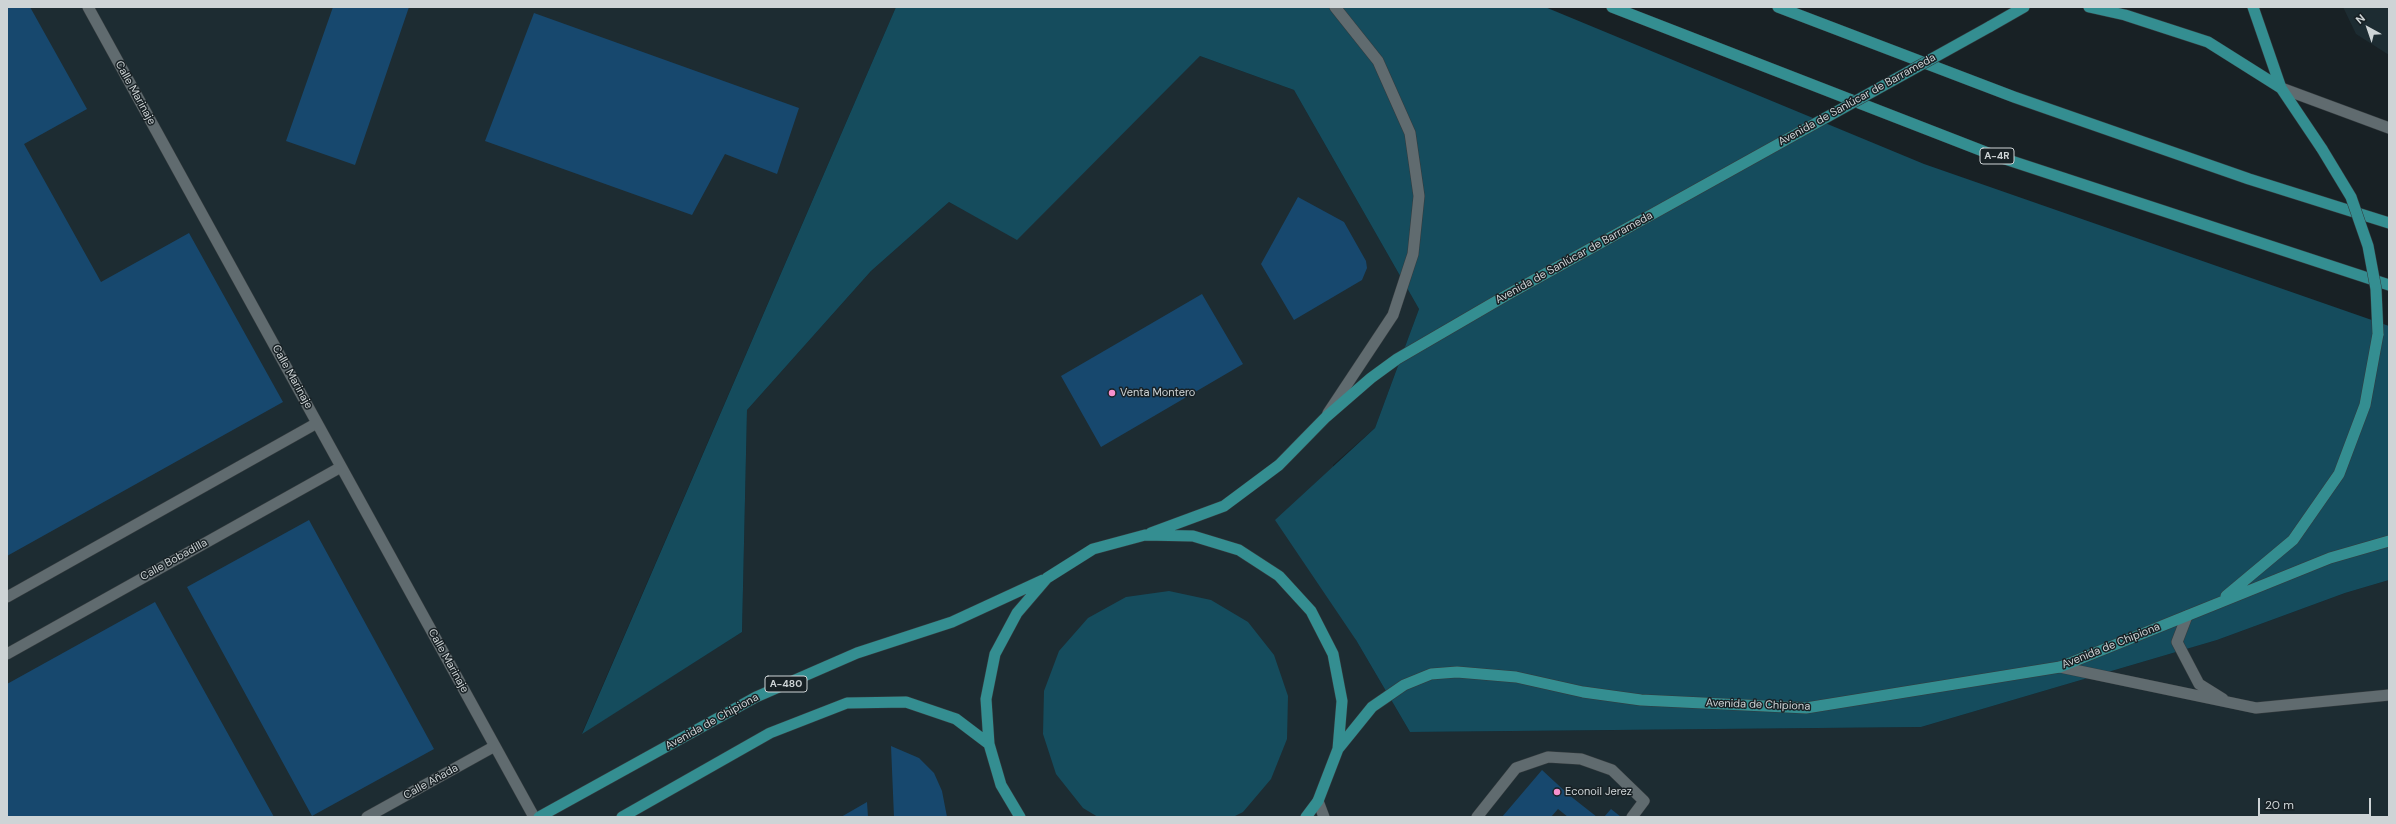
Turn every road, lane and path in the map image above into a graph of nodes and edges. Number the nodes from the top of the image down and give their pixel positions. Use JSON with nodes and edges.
{"nodes":[{"id":1,"x":88,"y":7,"type":"edge"},
{"id":2,"x":1335,"y":7,"type":"edge"},
{"id":3,"x":1612,"y":7,"type":"edge"},
{"id":4,"x":1778,"y":7,"type":"edge"},
{"id":5,"x":2024,"y":7,"type":"edge"},
{"id":6,"x":2089,"y":7,"type":"edge"},
{"id":7,"x":2253,"y":7,"type":"edge"},
{"id":8,"x":2282,"y":88,"type":"junction"},
{"id":9,"x":2389,"y":128,"type":"edge"},
{"id":10,"x":2389,"y":223,"type":"edge"},
{"id":11,"x":2389,"y":285,"type":"edge"},
{"id":12,"x":1326,"y":417,"type":"junction"},
{"id":13,"x":317,"y":423,"type":"junction"},
{"id":14,"x":341,"y":466,"type":"junction"},
{"id":15,"x":1145,"y":535,"type":"junction"},
{"id":16,"x":2389,"y":541,"type":"edge"},
{"id":17,"x":1047,"y":578,"type":"junction"},
{"id":18,"x":7,"y":597,"type":"edge"},
{"id":19,"x":2218,"y":603,"type":"junction"},
{"id":20,"x":2187,"y":616,"type":"junction"},
{"id":21,"x":7,"y":654,"type":"edge"},
{"id":22,"x":2060,"y":667,"type":"junction"},
{"id":23,"x":2389,"y":695,"type":"edge"},
{"id":24,"x":2228,"y":702,"type":"junction"},
{"id":25,"x":988,"y":744,"type":"junction"},
{"id":26,"x":495,"y":746,"type":"junction"},
{"id":27,"x":1338,"y":749,"type":"junction"},
{"id":28,"x":1318,"y":801,"type":"junction"},
{"id":29,"x":367,"y":817,"type":"edge"},
{"id":30,"x":534,"y":817,"type":"edge"},
{"id":31,"x":539,"y":817,"type":"edge"},
{"id":32,"x":622,"y":817,"type":"edge"},
{"id":33,"x":1020,"y":817,"type":"edge"},
{"id":34,"x":1306,"y":817,"type":"edge"},
{"id":35,"x":1324,"y":817,"type":"edge"},
{"id":36,"x":1477,"y":817,"type":"edge"},
{"id":37,"x":1632,"y":817,"type":"edge"}],
"edges":[{"from":1,"to":13,"type":"street","name":"Calle Marinaje"},
{"from":2,"to":12,"type":"street"},
{"from":3,"to":11,"type":"main road","number":"A-4R"},
{"from":4,"to":10,"type":"main road"},
{"from":5,"to":12,"type":"main road","name":"Avenida de Sanlúcar de Barrameda","bridge":true},
{"from":6,"to":8,"type":"main road"},
{"from":7,"to":8,"type":"main road"},
{"from":8,"to":9,"type":"street"},
{"from":8,"to":19,"type":"main road","bridge":true},
{"from":12,"to":15,"type":"main road","name":"Avenida de Sanlúcar de Barrameda"},
{"from":13,"to":14,"type":"street","name":"Calle Marinaje"},
{"from":13,"to":18,"type":"street"},
{"from":14,"to":21,"type":"street","name":"Calle Bobadilla"},
{"from":14,"to":26,"type":"street","name":"Calle Marinaje"},
{"from":15,"to":17,"type":"main road"},
{"from":15,"to":27,"type":"main road"},
{"from":16,"to":19,"type":"main road","name":"Avenida de Chipiona"},
{"from":17,"to":25,"type":"main road"},
{"from":17,"to":31,"type":"main road","name":"Avenida de Chipiona","number":"A-480"},
{"from":19,"to":20,"type":"main road","name":"Avenida de Chipiona"},
{"from":20,"to":22,"type":"main road","name":"Avenida de Chipiona"},
{"from":20,"to":24,"type":"street"},
{"from":22,"to":24,"type":"street"},
{"from":22,"to":27,"type":"main road","name":"Avenida de Chipiona"},
{"from":23,"to":24,"type":"street"},
{"from":25,"to":32,"type":"main road"},
{"from":25,"to":33,"type":"main road"},
{"from":26,"to":29,"type":"street","name":"Calle Añada"},
{"from":26,"to":30,"type":"street","name":"Calle Marinaje"},
{"from":27,"to":28,"type":"main road"},
{"from":28,"to":34,"type":"main road"},
{"from":28,"to":35,"type":"street"},
{"from":36,"to":37,"type":"street"}]}
